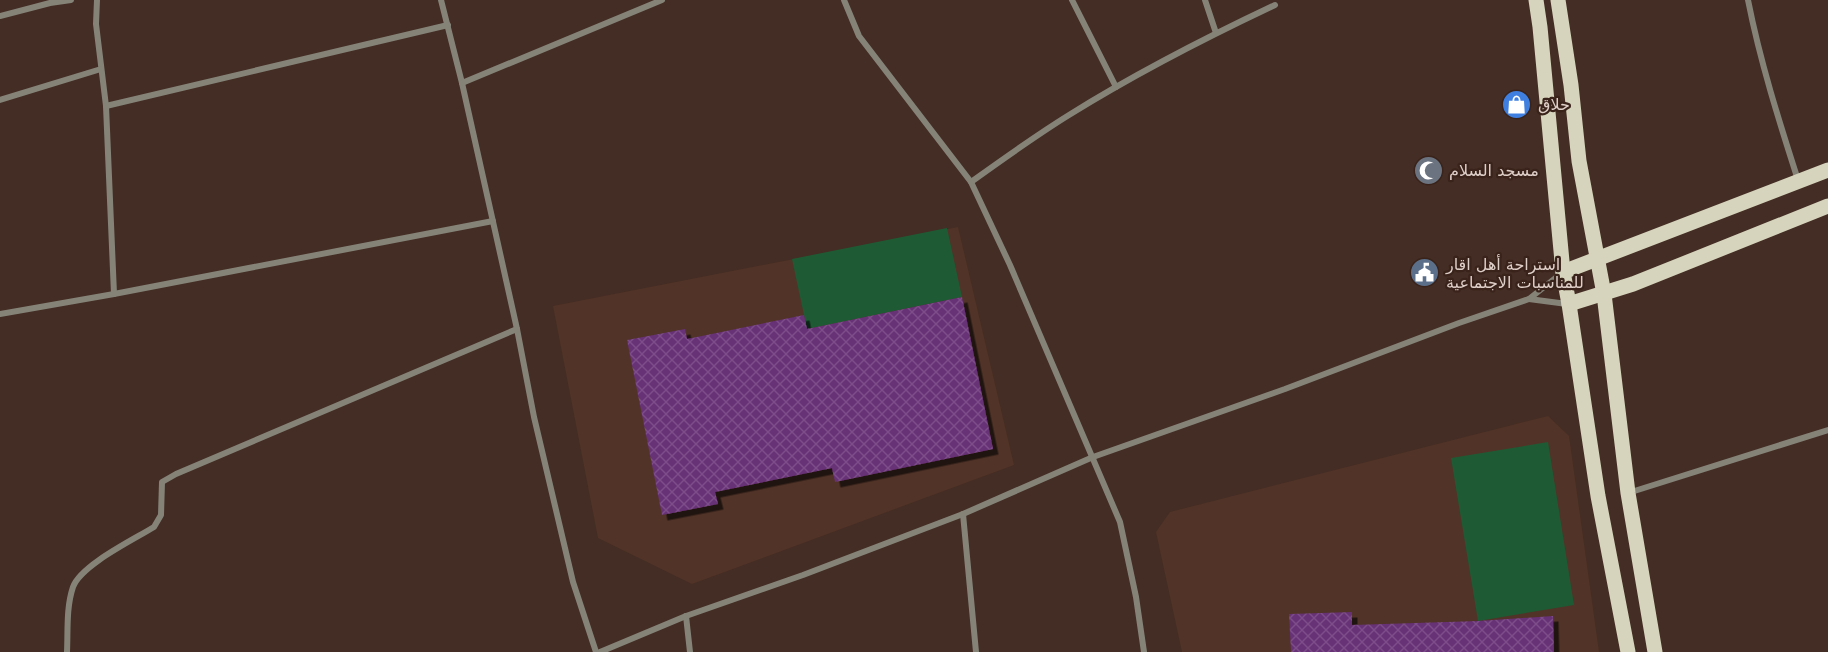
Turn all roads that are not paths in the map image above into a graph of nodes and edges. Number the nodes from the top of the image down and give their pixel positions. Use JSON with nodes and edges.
{"nodes":[{"id":1,"x":71,"y":0,"type":"edge"},
{"id":2,"x":97,"y":0,"type":"edge"},
{"id":3,"x":441,"y":0,"type":"edge"},
{"id":4,"x":662,"y":0,"type":"edge"},
{"id":5,"x":844,"y":0,"type":"edge"},
{"id":6,"x":1072,"y":0,"type":"edge"},
{"id":7,"x":1205,"y":0,"type":"edge"},
{"id":8,"x":1536,"y":0,"type":"edge"},
{"id":9,"x":1558,"y":0,"type":"edge"},
{"id":10,"x":1748,"y":0,"type":"edge"},
{"id":11,"x":1275,"y":5,"type":"dead end"},
{"id":12,"x":0,"y":16,"type":"edge"},
{"id":13,"x":448,"y":25,"type":"junction"},
{"id":14,"x":1216,"y":33,"type":"junction"},
{"id":15,"x":101,"y":69,"type":"junction"},
{"id":16,"x":462,"y":83,"type":"junction"},
{"id":17,"x":1116,"y":87,"type":"junction"},
{"id":18,"x":0,"y":100,"type":"edge"},
{"id":19,"x":106,"y":106,"type":"junction"},
{"id":20,"x":1828,"y":170,"type":"edge"},
{"id":21,"x":1798,"y":181,"type":"junction"},
{"id":22,"x":971,"y":182,"type":"junction"},
{"id":23,"x":1828,"y":206,"type":"edge"},
{"id":24,"x":493,"y":221,"type":"junction"},
{"id":25,"x":1597,"y":259,"type":"junction"},
{"id":26,"x":1563,"y":272,"type":"junction"},
{"id":27,"x":114,"y":294,"type":"junction"},
{"id":28,"x":1604,"y":294,"type":"junction"},
{"id":29,"x":1529,"y":299,"type":"junction"},
{"id":30,"x":1569,"y":304,"type":"junction"},
{"id":31,"x":0,"y":314,"type":"edge"},
{"id":32,"x":518,"y":329,"type":"junction"},
{"id":33,"x":1828,"y":430,"type":"edge"},
{"id":34,"x":1094,"y":457,"type":"junction"},
{"id":35,"x":1628,"y":493,"type":"junction"},
{"id":36,"x":963,"y":514,"type":"junction"},
{"id":37,"x":686,"y":616,"type":"junction"},
{"id":38,"x":67,"y":652,"type":"edge"},
{"id":39,"x":598,"y":652,"type":"edge"},
{"id":40,"x":690,"y":652,"type":"edge"},
{"id":41,"x":976,"y":652,"type":"edge"},
{"id":42,"x":1144,"y":652,"type":"edge"},
{"id":43,"x":1628,"y":652,"type":"edge"},
{"id":44,"x":1655,"y":652,"type":"edge"}],
"edges":[{"from":1,"to":12,"type":"street"},
{"from":2,"to":15,"type":"street"},
{"from":3,"to":13,"type":"street"},
{"from":4,"to":16,"type":"street"},
{"from":5,"to":22,"type":"street"},
{"from":6,"to":17,"type":"street"},
{"from":7,"to":14,"type":"street"},
{"from":8,"to":26,"type":"main road"},
{"from":9,"to":25,"type":"main road"},
{"from":10,"to":21,"type":"street"},
{"from":11,"to":14,"type":"street"},
{"from":13,"to":16,"type":"street"},
{"from":13,"to":19,"type":"street"},
{"from":14,"to":17,"type":"street"},
{"from":15,"to":18,"type":"street"},
{"from":15,"to":19,"type":"street"},
{"from":16,"to":24,"type":"street"},
{"from":17,"to":22,"type":"street"},
{"from":19,"to":27,"type":"street"},
{"from":20,"to":21,"type":"main road"},
{"from":21,"to":25,"type":"main road"},
{"from":22,"to":34,"type":"street"},
{"from":23,"to":28,"type":"main road"},
{"from":24,"to":27,"type":"street"},
{"from":24,"to":32,"type":"street"},
{"from":25,"to":26,"type":"main road"},
{"from":25,"to":28,"type":"main road"},
{"from":26,"to":29,"type":"street"},
{"from":26,"to":30,"type":"main road"},
{"from":27,"to":31,"type":"street"},
{"from":28,"to":30,"type":"main road"},
{"from":28,"to":35,"type":"main road"},
{"from":29,"to":30,"type":"street"},
{"from":29,"to":34,"type":"street"},
{"from":30,"to":43,"type":"main road"},
{"from":32,"to":38,"type":"street"},
{"from":32,"to":39,"type":"street"},
{"from":33,"to":35,"type":"street"},
{"from":34,"to":36,"type":"street"},
{"from":34,"to":42,"type":"street"},
{"from":35,"to":44,"type":"main road"},
{"from":36,"to":37,"type":"street"},
{"from":36,"to":41,"type":"street"},
{"from":37,"to":39,"type":"street"},
{"from":37,"to":40,"type":"street"}]}
